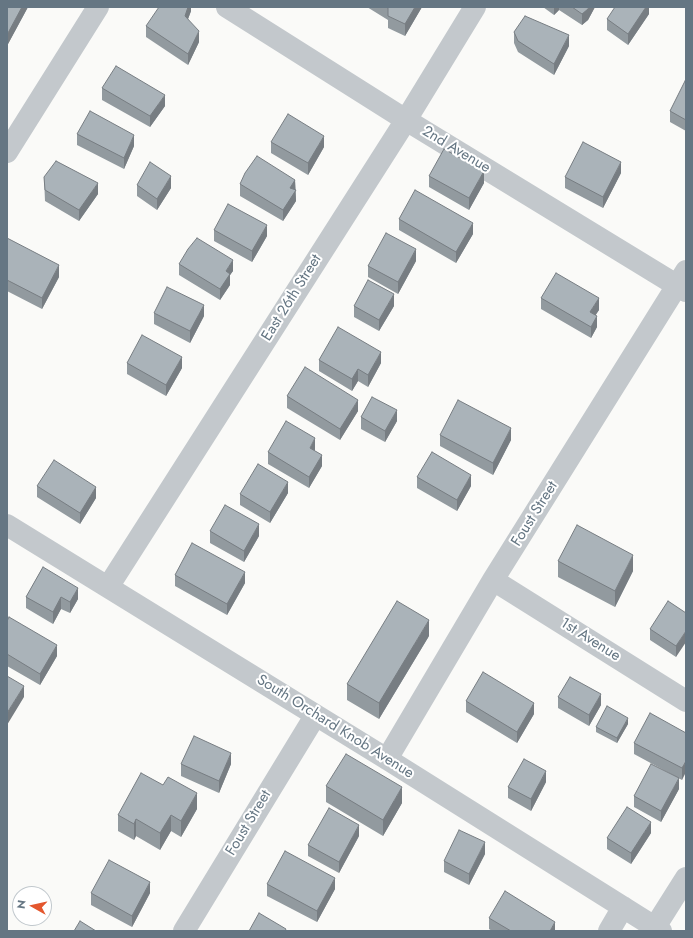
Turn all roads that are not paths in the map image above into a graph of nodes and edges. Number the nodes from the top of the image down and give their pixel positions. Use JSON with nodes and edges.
{"nodes":[{"id":1,"x":98,"y":7,"type":"edge"},
{"id":2,"x":227,"y":7,"type":"edge"},
{"id":3,"x":475,"y":7,"type":"edge"},
{"id":4,"x":406,"y":120,"type":"junction"},
{"id":5,"x":7,"y":152,"type":"edge"},
{"id":6,"x":683,"y":283,"type":"edge"},
{"id":7,"x":9,"y":529,"type":"edge"},
{"id":8,"x":493,"y":580,"type":"junction"},
{"id":9,"x":108,"y":587,"type":"junction"},
{"id":10,"x":686,"y":701,"type":"edge"},
{"id":11,"x":315,"y":716,"type":"junction"},
{"id":12,"x":387,"y":759,"type":"junction"},
{"id":13,"x":686,"y":878,"type":"edge"},
{"id":14,"x":624,"y":907,"type":"junction"},
{"id":15,"x":658,"y":929,"type":"edge"},
{"id":16,"x":184,"y":931,"type":"edge"},
{"id":17,"x":608,"y":931,"type":"edge"}],
"edges":[{"from":1,"to":5,"type":"street"},
{"from":2,"to":4,"type":"street","name":"2nd Avenue"},
{"from":3,"to":4,"type":"street","name":"East 26th Street"},
{"from":4,"to":6,"type":"street","name":"2nd Avenue"},
{"from":4,"to":9,"type":"street","name":"East 26th Street"},
{"from":6,"to":8,"type":"street","name":"Foust Street"},
{"from":7,"to":9,"type":"street","name":"South Orchard Knob Avenue"},
{"from":8,"to":10,"type":"street","name":"1st Avenue"},
{"from":8,"to":12,"type":"street","name":"Foust Street"},
{"from":9,"to":11,"type":"street","name":"South Orchard Knob Avenue"},
{"from":11,"to":12,"type":"street","name":"South Orchard Knob Avenue"},
{"from":11,"to":16,"type":"street","name":"Foust Street"},
{"from":12,"to":14,"type":"street","name":"South Orchard Knob Avenue"},
{"from":13,"to":15,"type":"street"},
{"from":14,"to":15,"type":"street","name":"South Orchard Knob Avenue"},
{"from":14,"to":17,"type":"street"}]}
